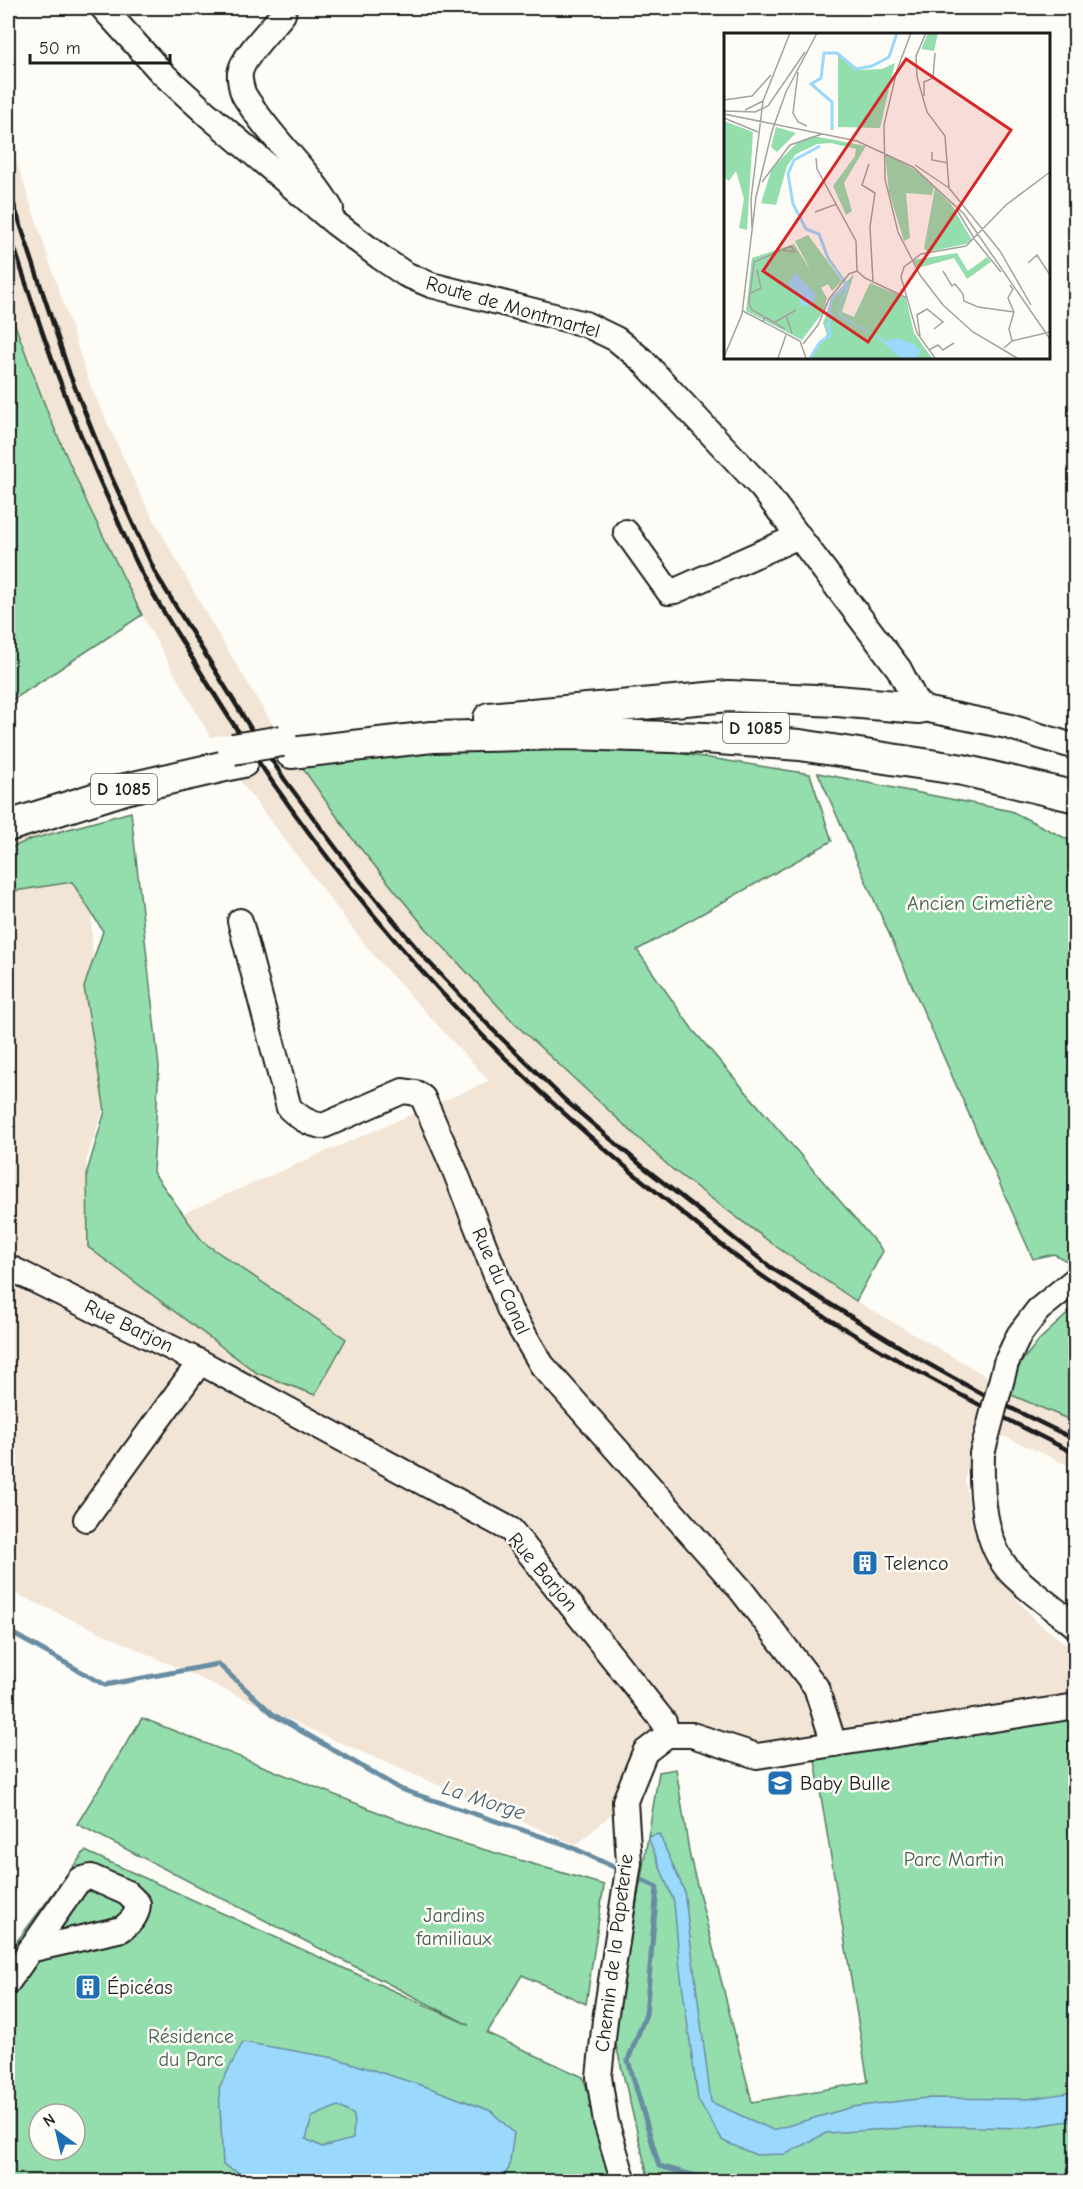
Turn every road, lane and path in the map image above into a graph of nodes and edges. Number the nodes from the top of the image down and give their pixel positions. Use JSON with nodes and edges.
{"nodes":[{"id":1,"x":103,"y":8,"type":"edge"},
{"id":2,"x":284,"y":8,"type":"edge"},
{"id":3,"x":335,"y":223,"type":"junction"},
{"id":4,"x":626,"y":532,"type":"dead end"},
{"id":5,"x":799,"y":536,"type":"junction"},
{"id":6,"x":919,"y":708,"type":"junction"},
{"id":7,"x":431,"y":723,"type":"junction"},
{"id":8,"x":800,"y":745,"type":"junction"},
{"id":9,"x":286,"y":747,"type":"junction"},
{"id":10,"x":1076,"y":747,"type":"edge"},
{"id":11,"x":238,"y":756,"type":"junction"},
{"id":12,"x":1076,"y":782,"type":"edge"},
{"id":13,"x":1076,"y":797,"type":"edge"},
{"id":14,"x":8,"y":810,"type":"edge"},
{"id":15,"x":1076,"y":818,"type":"edge"},
{"id":16,"x":8,"y":825,"type":"edge"},
{"id":17,"x":240,"y":921,"type":"dead end"},
{"id":18,"x":8,"y":1267,"type":"edge"},
{"id":19,"x":1076,"y":1279,"type":"edge"},
{"id":20,"x":200,"y":1362,"type":"junction"},
{"id":21,"x":86,"y":1519,"type":"dead end"},
{"id":22,"x":1076,"y":1626,"type":"edge"},
{"id":23,"x":1076,"y":1706,"type":"edge"},
{"id":24,"x":667,"y":1735,"type":"junction"},
{"id":25,"x":834,"y":1744,"type":"junction"},
{"id":26,"x":29,"y":1950,"type":"dead end"},
{"id":27,"x":8,"y":1982,"type":"edge"},
{"id":28,"x":624,"y":2181,"type":"edge"}],
"edges":[{"from":1,"to":3,"type":"street","name":"Route de Montmartel"},
{"from":2,"to":3,"type":"street"},
{"from":3,"to":5,"type":"street","name":"Route de Montmartel"},
{"from":4,"to":5,"type":"street"},
{"from":5,"to":6,"type":"street","name":"Route de Montmartel"},
{"from":6,"to":7,"type":"main road"},
{"from":6,"to":10,"type":"street"},
{"from":7,"to":9,"type":"main road","number":"D 1085"},
{"from":7,"to":12,"type":"main road","number":"D 1085"},
{"from":8,"to":9,"type":"main road","number":"D 1085"},
{"from":8,"to":13,"type":"main road","number":"D 1085"},
{"from":8,"to":15,"type":"main road"},
{"from":9,"to":11,"type":"main road","number":"D 1085","bridge":true},
{"from":11,"to":14,"type":"main road","number":"D 1085"},
{"from":11,"to":16,"type":"main road","number":"D 1085"},
{"from":17,"to":25,"type":"street","name":"Rue du Canal"},
{"from":18,"to":20,"type":"street","name":"Rue Barjon"},
{"from":19,"to":22,"type":"street","bridge":true},
{"from":20,"to":21,"type":"street"},
{"from":20,"to":24,"type":"street","name":"Rue Barjon"},
{"from":23,"to":25,"type":"street"},
{"from":24,"to":25,"type":"street"},
{"from":24,"to":28,"type":"street","name":"Chemin de la Papeterie"},
{"from":26,"to":27,"type":"street"}]}
